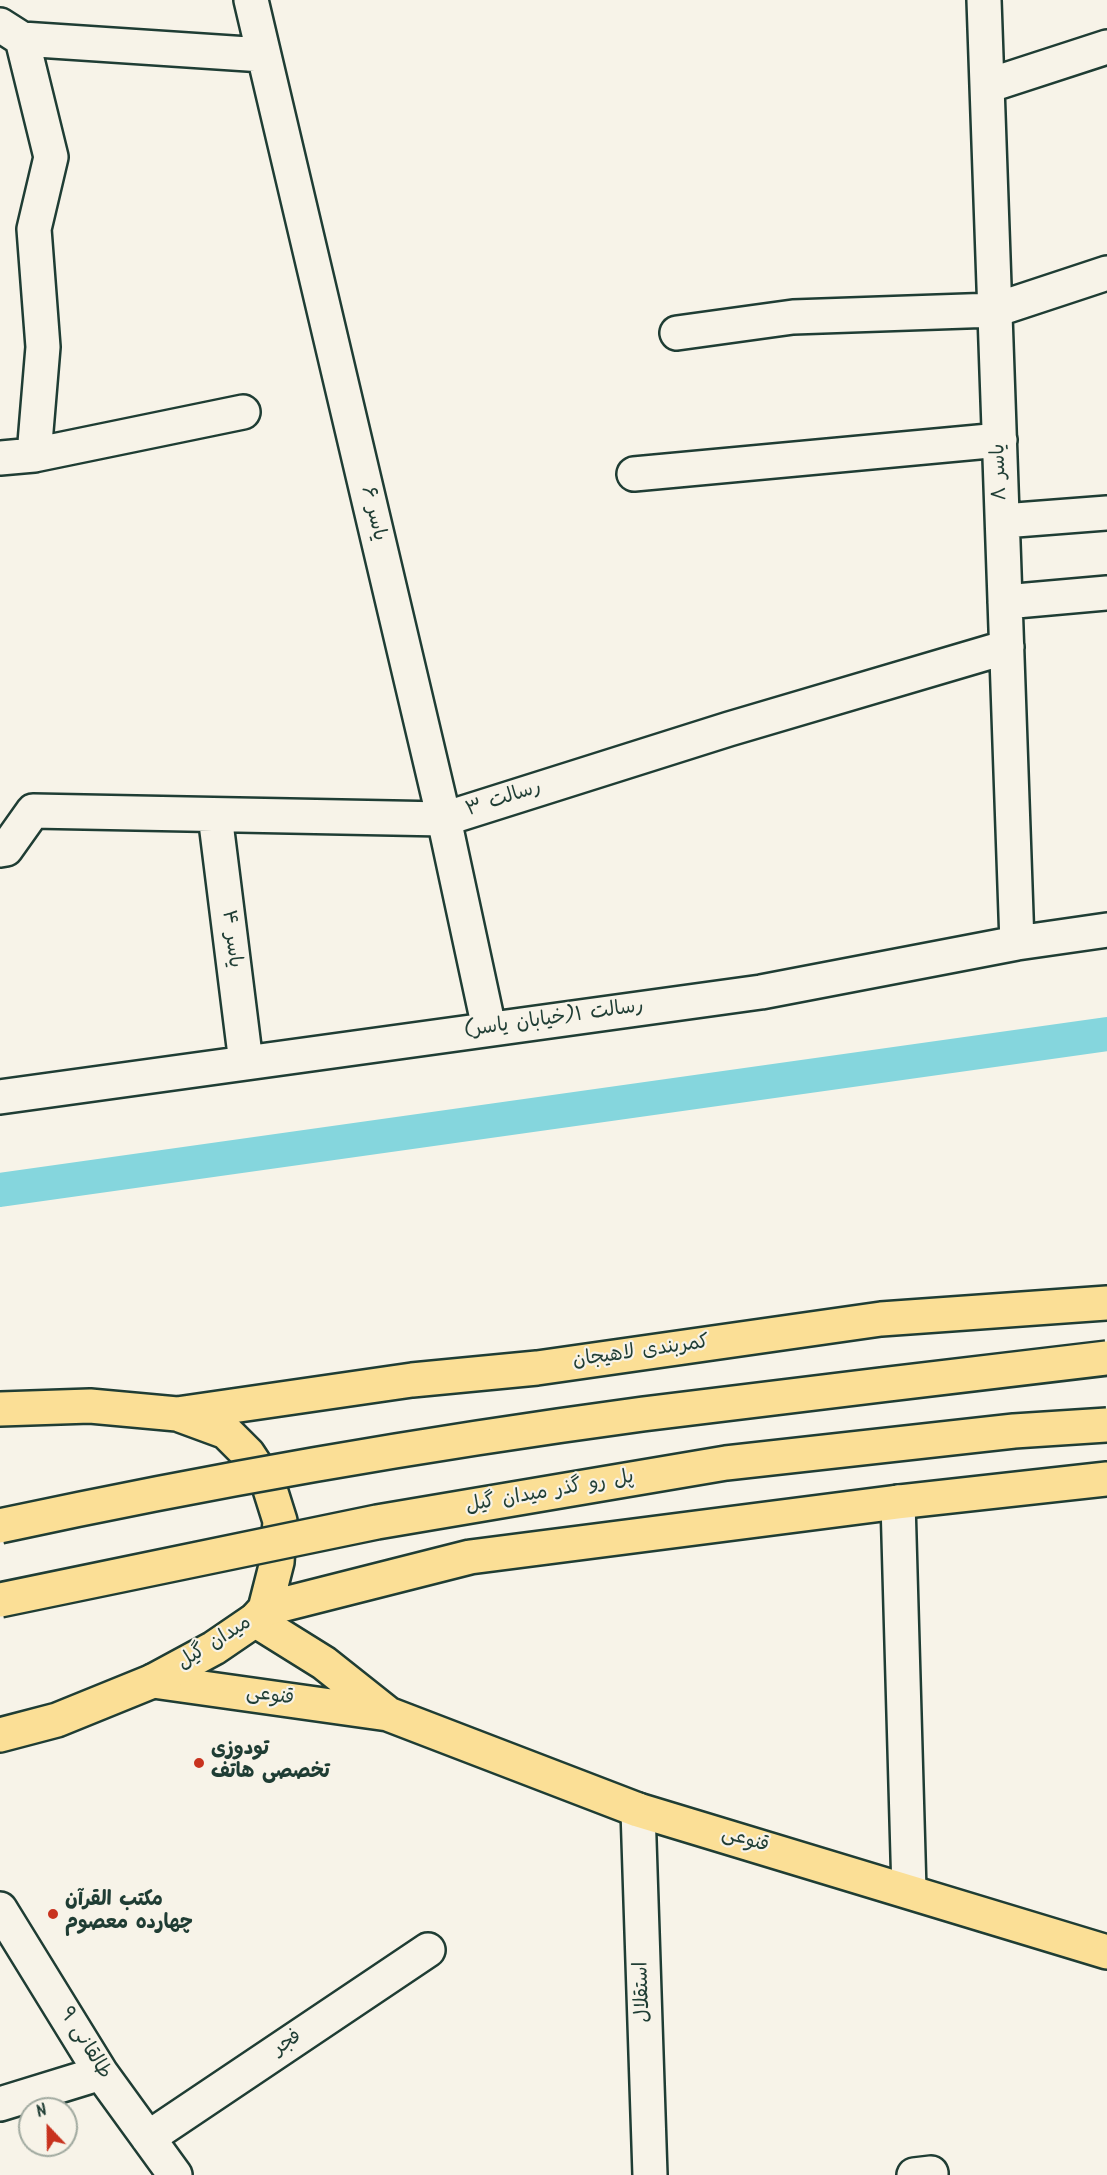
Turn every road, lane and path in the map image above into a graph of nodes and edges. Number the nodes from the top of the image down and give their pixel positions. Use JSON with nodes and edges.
{"nodes":[{"id":1,"x":251,"y":0,"type":"edge"},
{"id":2,"x":984,"y":0,"type":"edge"},
{"id":3,"x":11,"y":32,"type":"edge"},
{"id":4,"x":1107,"y":47,"type":"edge"},
{"id":5,"x":263,"y":55,"type":"junction"},
{"id":6,"x":987,"y":86,"type":"junction"},
{"id":7,"x":1107,"y":273,"type":"edge"},
{"id":8,"x":995,"y":310,"type":"junction"},
{"id":9,"x":677,"y":333,"type":"dead end"},
{"id":10,"x":243,"y":412,"type":"dead end"},
{"id":11,"x":1000,"y":440,"type":"junction"},
{"id":12,"x":34,"y":455,"type":"junction"},
{"id":13,"x":0,"y":459,"type":"edge"},
{"id":14,"x":634,"y":474,"type":"dead end"},
{"id":15,"x":1107,"y":513,"type":"edge"},
{"id":16,"x":1003,"y":521,"type":"junction"},
{"id":17,"x":1107,"y":593,"type":"edge"},
{"id":18,"x":1005,"y":603,"type":"junction"},
{"id":19,"x":1007,"y":647,"type":"junction"},
{"id":20,"x":215,"y":815,"type":"junction"},
{"id":21,"x":444,"y":819,"type":"junction"},
{"id":22,"x":0,"y":850,"type":"edge"},
{"id":23,"x":1107,"y":930,"type":"edge"},
{"id":24,"x":1017,"y":943,"type":"junction"},
{"id":25,"x":489,"y":1028,"type":"junction"},
{"id":26,"x":246,"y":1063,"type":"junction"},
{"id":27,"x":0,"y":1097,"type":"edge"},
{"id":28,"x":1107,"y":1303,"type":"edge"},
{"id":29,"x":1107,"y":1358,"type":"edge"},
{"id":30,"x":0,"y":1409,"type":"edge"},
{"id":31,"x":177,"y":1414,"type":"junction"},
{"id":32,"x":1107,"y":1425,"type":"edge"},
{"id":33,"x":1107,"y":1479,"type":"edge"},
{"id":34,"x":898,"y":1502,"type":"junction"},
{"id":35,"x":0,"y":1526,"type":"edge"},
{"id":36,"x":0,"y":1600,"type":"edge"},
{"id":37,"x":260,"y":1614,"type":"junction"},
{"id":38,"x":153,"y":1681,"type":"junction"},
{"id":39,"x":388,"y":1714,"type":"junction"},
{"id":40,"x":0,"y":1735,"type":"edge"},
{"id":41,"x":638,"y":1810,"type":"junction"},
{"id":42,"x":909,"y":1891,"type":"junction"},
{"id":43,"x":0,"y":1909,"type":"edge"},
{"id":44,"x":428,"y":1950,"type":"dead end"},
{"id":45,"x":1107,"y":1952,"type":"edge"},
{"id":46,"x":100,"y":2073,"type":"junction"},
{"id":47,"x":0,"y":2104,"type":"edge"},
{"id":48,"x":148,"y":2138,"type":"junction"},
{"id":49,"x":175,"y":2175,"type":"edge"},
{"id":50,"x":650,"y":2175,"type":"edge"}],
"edges":[{"from":1,"to":5,"type":"street","name":"یاسر ۶"},
{"from":2,"to":6,"type":"street","name":"یاسر ۸"},
{"from":3,"to":5,"type":"street"},
{"from":3,"to":12,"type":"street"},
{"from":4,"to":6,"type":"street"},
{"from":5,"to":21,"type":"street","name":"یاسر ۶"},
{"from":6,"to":8,"type":"street","name":"یاسر ۸"},
{"from":7,"to":8,"type":"street"},
{"from":8,"to":9,"type":"street"},
{"from":8,"to":11,"type":"street","name":"یاسر ۸"},
{"from":10,"to":12,"type":"street"},
{"from":11,"to":14,"type":"street"},
{"from":11,"to":16,"type":"street","name":"یاسر ۸"},
{"from":12,"to":13,"type":"street"},
{"from":15,"to":16,"type":"street"},
{"from":16,"to":18,"type":"street","name":"یاسر ۸"},
{"from":17,"to":18,"type":"street"},
{"from":18,"to":19,"type":"street","name":"یاسر ۸"},
{"from":19,"to":21,"type":"street","name":"رسالت ۳"},
{"from":19,"to":24,"type":"street","name":"یاسر ۸"},
{"from":20,"to":21,"type":"street","name":"رسالت ۳"},
{"from":20,"to":22,"type":"street","name":"رسالت ۳"},
{"from":20,"to":26,"type":"street","name":"یاسر ۴"},
{"from":21,"to":25,"type":"street","name":"یاسر ۶"},
{"from":23,"to":24,"type":"street","name":"رسالت ۱(خیابان یاسر)"},
{"from":24,"to":25,"type":"street","name":"رسالت ۱(خیابان یاسر)"},
{"from":25,"to":26,"type":"street","name":"رسالت ۱(خیابان یاسر)"},
{"from":26,"to":27,"type":"street","name":"رسالت ۱(خیابان یاسر)"},
{"from":28,"to":31,"type":"main road","name":"کمربندی لاهیجان"},
{"from":29,"to":35,"type":"main road","bridge":true},
{"from":30,"to":31,"type":"main road","name":"میدان گیل"},
{"from":31,"to":37,"type":"main road","name":"میدان گیل"},
{"from":32,"to":36,"type":"main road","name":"پل رو گذر میدان گیل","bridge":true},
{"from":33,"to":34,"type":"main road"},
{"from":34,"to":37,"type":"main road"},
{"from":34,"to":42,"type":"street"},
{"from":37,"to":38,"type":"main road","name":"میدان گیل"},
{"from":37,"to":39,"type":"main road","name":"قنوعی"},
{"from":38,"to":39,"type":"main road","name":"قنوعی"},
{"from":38,"to":40,"type":"main road","name":"میدان گیل"},
{"from":39,"to":41,"type":"main road","name":"قنوعی"},
{"from":41,"to":42,"type":"main road","name":"قنوعی"},
{"from":41,"to":50,"type":"street","name":"استقلال"},
{"from":42,"to":45,"type":"main road","name":"قنوعی"},
{"from":43,"to":46,"type":"street","name":"طالقانی ۹"},
{"from":44,"to":48,"type":"street","name":"فجر"},
{"from":46,"to":47,"type":"street"},
{"from":46,"to":48,"type":"street","name":"طالقانی ۹"},
{"from":48,"to":49,"type":"street","name":"طالقانی ۹"}]}
